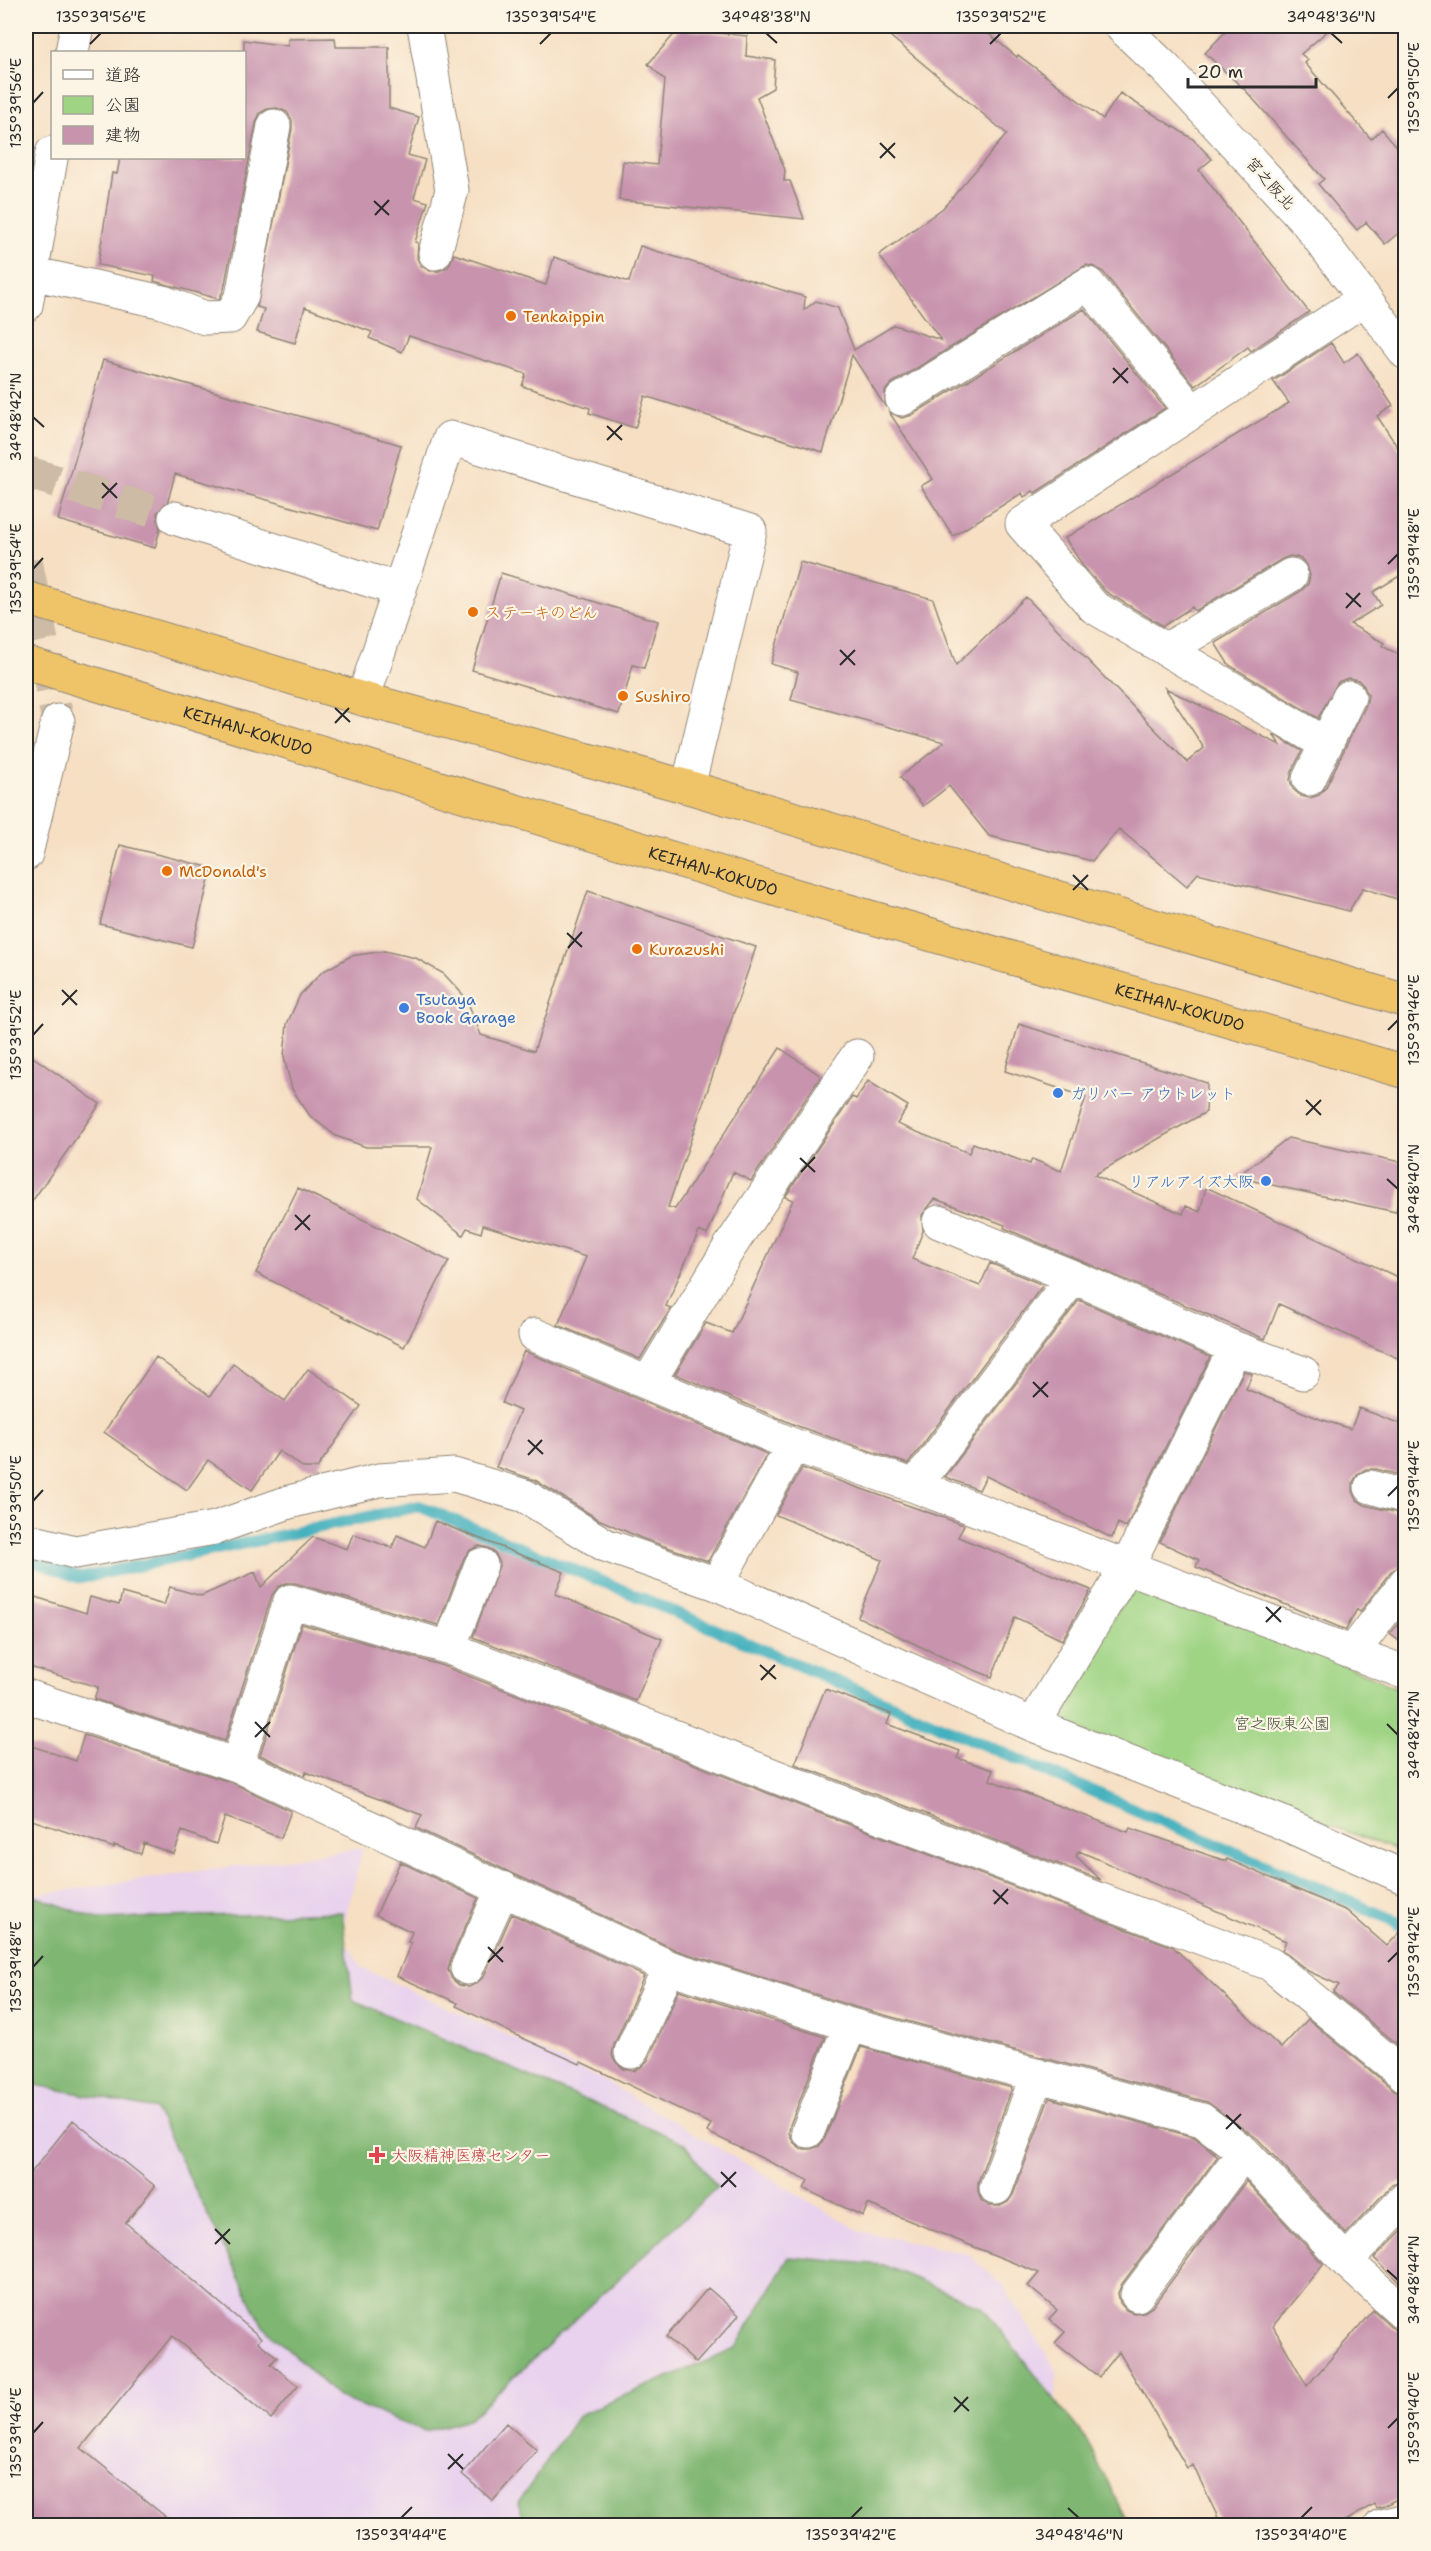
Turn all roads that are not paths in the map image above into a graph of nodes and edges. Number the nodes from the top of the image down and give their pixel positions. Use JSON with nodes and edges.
{"nodes":[{"id":1,"x":77,"y":26,"type":"edge"},
{"id":2,"x":423,"y":26,"type":"edge"},
{"id":3,"x":1121,"y":26,"type":"edge"},
{"id":4,"x":72,"y":51,"type":"edge"},
{"id":5,"x":274,"y":126,"type":"dead end"},
{"id":6,"x":51,"y":155,"type":"edge"},
{"id":7,"x":36,"y":182,"type":"edge"},
{"id":8,"x":435,"y":253,"type":"dead end"},
{"id":9,"x":31,"y":273,"type":"junction"},
{"id":10,"x":1364,"y":299,"type":"junction"},
{"id":11,"x":26,"y":305,"type":"edge"},
{"id":12,"x":1406,"y":353,"type":"edge"},
{"id":13,"x":902,"y":399,"type":"dead end"},
{"id":14,"x":1191,"y":410,"type":"junction"},
{"id":15,"x":175,"y":518,"type":"tunnel mouth"},
{"id":16,"x":1292,"y":574,"type":"dead end"},
{"id":17,"x":400,"y":590,"type":"junction"},
{"id":18,"x":26,"y":598,"type":"edge"},
{"id":19,"x":1167,"y":650,"type":"junction"},
{"id":20,"x":26,"y":663,"type":"edge"},
{"id":21,"x":1349,"y":696,"type":"dead end"},
{"id":22,"x":363,"y":699,"type":"junction"},
{"id":23,"x":58,"y":722,"type":"tunnel mouth"},
{"id":24,"x":1326,"y":744,"type":"junction"},
{"id":25,"x":1309,"y":779,"type":"dead end"},
{"id":26,"x":688,"y":786,"type":"junction"},
{"id":27,"x":26,"y":854,"type":"edge"},
{"id":28,"x":1406,"y":1001,"type":"edge"},
{"id":29,"x":857,"y":1056,"type":"dead end"},
{"id":30,"x":1406,"y":1072,"type":"edge"},
{"id":31,"x":939,"y":1222,"type":"dead end"},
{"id":32,"x":1073,"y":1277,"type":"junction"},
{"id":33,"x":535,"y":1335,"type":"dead end"},
{"id":34,"x":1235,"y":1348,"type":"junction"},
{"id":35,"x":1303,"y":1373,"type":"dead end"},
{"id":36,"x":648,"y":1383,"type":"junction"},
{"id":37,"x":793,"y":1445,"type":"junction"},
{"id":38,"x":915,"y":1486,"type":"junction"},
{"id":39,"x":1371,"y":1487,"type":"dead end"},
{"id":40,"x":1406,"y":1497,"type":"edge"},
{"id":41,"x":26,"y":1540,"type":"edge"},
{"id":42,"x":481,"y":1565,"type":"dead end"},
{"id":43,"x":1128,"y":1567,"type":"junction"},
{"id":44,"x":1406,"y":1582,"type":"edge"},
{"id":45,"x":717,"y":1584,"type":"junction"},
{"id":46,"x":449,"y":1648,"type":"junction"},
{"id":47,"x":1353,"y":1652,"type":"junction"},
{"id":48,"x":1406,"y":1673,"type":"edge"},
{"id":49,"x":26,"y":1696,"type":"edge"},
{"id":50,"x":1033,"y":1725,"type":"junction"},
{"id":51,"x":237,"y":1765,"type":"junction"},
{"id":52,"x":1404,"y":1875,"type":"edge"},
{"id":53,"x":503,"y":1888,"type":"junction"},
{"id":54,"x":669,"y":1967,"type":"junction"},
{"id":55,"x":468,"y":1968,"type":"dead end"},
{"id":56,"x":850,"y":2025,"type":"junction"},
{"id":57,"x":631,"y":2052,"type":"dead end"},
{"id":58,"x":1037,"y":2075,"type":"junction"},
{"id":59,"x":1406,"y":2076,"type":"edge"},
{"id":60,"x":808,"y":2131,"type":"dead end"},
{"id":61,"x":1244,"y":2152,"type":"junction"},
{"id":62,"x":996,"y":2188,"type":"dead end"},
{"id":63,"x":1406,"y":2198,"type":"edge"},
{"id":64,"x":1346,"y":2261,"type":"junction"},
{"id":65,"x":1137,"y":2295,"type":"dead end"},
{"id":66,"x":1406,"y":2315,"type":"edge"},
{"id":67,"x":1406,"y":2520,"type":"edge"},
{"id":68,"x":1381,"y":2526,"type":"edge"}],
"edges":[{"from":1,"to":4,"type":"street"},
{"from":2,"to":8,"type":"street"},
{"from":3,"to":10,"type":"street","name":"宮之阪北"},
{"from":5,"to":9,"type":"street"},
{"from":6,"to":7,"type":"street"},
{"from":7,"to":9,"type":"street"},
{"from":9,"to":11,"type":"street"},
{"from":10,"to":12,"type":"street","name":"宮之阪北"},
{"from":10,"to":14,"type":"street"},
{"from":13,"to":14,"type":"street"},
{"from":14,"to":19,"type":"street"},
{"from":15,"to":17,"type":"street"},
{"from":16,"to":19,"type":"street"},
{"from":17,"to":22,"type":"street"},
{"from":17,"to":26,"type":"street"},
{"from":18,"to":22,"type":"highway"},
{"from":19,"to":24,"type":"street"},
{"from":20,"to":30,"type":"highway","name":"KEIHAN-KOKUDO"},
{"from":21,"to":24,"type":"street"},
{"from":22,"to":26,"type":"highway"},
{"from":23,"to":27,"type":"street"},
{"from":24,"to":25,"type":"street"},
{"from":26,"to":28,"type":"highway"},
{"from":29,"to":36,"type":"street"},
{"from":31,"to":32,"type":"street"},
{"from":32,"to":34,"type":"street"},
{"from":32,"to":38,"type":"street"},
{"from":33,"to":36,"type":"street"},
{"from":34,"to":35,"type":"street"},
{"from":34,"to":43,"type":"street"},
{"from":36,"to":37,"type":"street"},
{"from":37,"to":38,"type":"street"},
{"from":37,"to":45,"type":"street"},
{"from":38,"to":43,"type":"street"},
{"from":39,"to":40,"type":"street"},
{"from":41,"to":45,"type":"street"},
{"from":42,"to":46,"type":"street"},
{"from":43,"to":47,"type":"street"},
{"from":43,"to":50,"type":"street"},
{"from":44,"to":47,"type":"street"},
{"from":45,"to":50,"type":"street"},
{"from":46,"to":51,"type":"street"},
{"from":46,"to":59,"type":"street"},
{"from":47,"to":48,"type":"street"},
{"from":49,"to":51,"type":"street"},
{"from":50,"to":52,"type":"street"},
{"from":51,"to":53,"type":"street"},
{"from":53,"to":54,"type":"street"},
{"from":53,"to":55,"type":"street"},
{"from":54,"to":56,"type":"street"},
{"from":54,"to":57,"type":"street"},
{"from":56,"to":58,"type":"street"},
{"from":56,"to":60,"type":"street"},
{"from":58,"to":61,"type":"street"},
{"from":58,"to":62,"type":"street"},
{"from":61,"to":64,"type":"street"},
{"from":61,"to":65,"type":"street"},
{"from":63,"to":64,"type":"street"},
{"from":64,"to":66,"type":"street"},
{"from":67,"to":68,"type":"street"}]}
